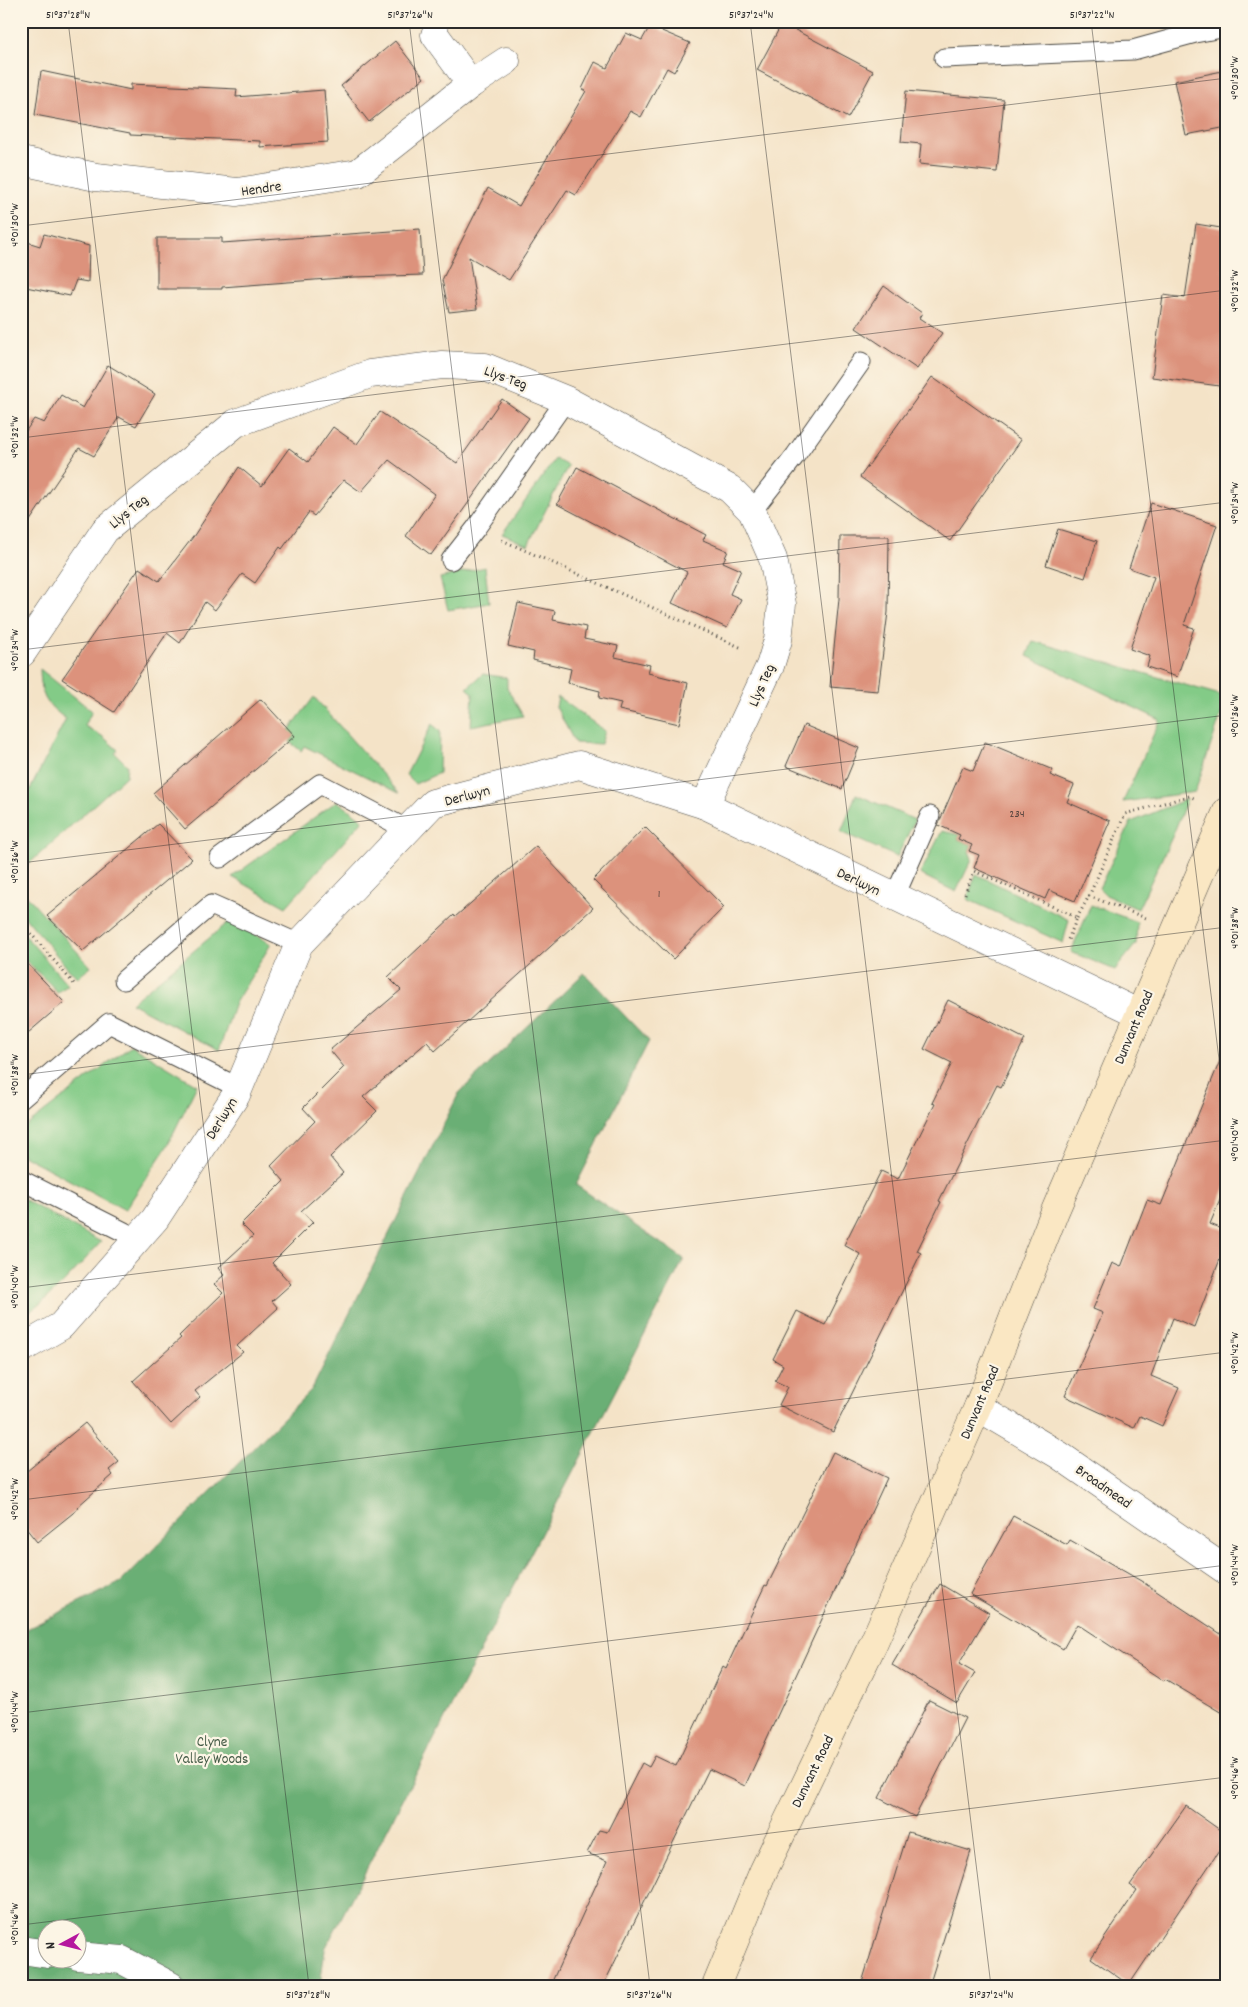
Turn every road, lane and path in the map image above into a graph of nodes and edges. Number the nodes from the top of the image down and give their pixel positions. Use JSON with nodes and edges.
{"nodes":[{"id":1,"x":1227,"y":27,"type":"edge"},
{"id":2,"x":435,"y":35,"type":"dead end"},
{"id":3,"x":944,"y":58,"type":"dead end"},
{"id":4,"x":506,"y":60,"type":"dead end"},
{"id":5,"x":471,"y":84,"type":"junction"},
{"id":6,"x":21,"y":161,"type":"edge"},
{"id":7,"x":861,"y":362,"type":"dead end"},
{"id":8,"x":566,"y":400,"type":"junction"},
{"id":9,"x":752,"y":511,"type":"junction"},
{"id":10,"x":476,"y":528,"type":"junction"},
{"id":11,"x":451,"y":560,"type":"dead end"},
{"id":12,"x":22,"y":653,"type":"dead end"},
{"id":13,"x":770,"y":666,"type":"junction"},
{"id":14,"x":705,"y":805,"type":"junction"},
{"id":15,"x":1216,"y":807,"type":"edge"},
{"id":16,"x":930,"y":816,"type":"dead end"},
{"id":17,"x":408,"y":830,"type":"junction"},
{"id":18,"x":220,"y":858,"type":"dead end"},
{"id":19,"x":1089,"y":896,"type":"junction"},
{"id":20,"x":894,"y":898,"type":"junction"},
{"id":21,"x":1077,"y":918,"type":"junction"},
{"id":22,"x":21,"y":922,"type":"edge"},
{"id":23,"x":950,"y":923,"type":"junction"},
{"id":24,"x":1176,"y":928,"type":"junction"},
{"id":25,"x":299,"y":944,"type":"junction"},
{"id":26,"x":1054,"y":973,"type":"junction"},
{"id":27,"x":124,"y":980,"type":"dead end"},
{"id":28,"x":75,"y":985,"type":"dead end"},
{"id":29,"x":1138,"y":1013,"type":"junction"},
{"id":30,"x":239,"y":1088,"type":"junction"},
{"id":31,"x":21,"y":1099,"type":"edge"},
{"id":32,"x":21,"y":1180,"type":"edge"},
{"id":33,"x":138,"y":1239,"type":"junction"},
{"id":34,"x":21,"y":1349,"type":"edge"},
{"id":35,"x":978,"y":1407,"type":"junction"},
{"id":36,"x":1227,"y":1571,"type":"edge"},
{"id":37,"x":21,"y":1950,"type":"edge"},
{"id":38,"x":38,"y":1953,"type":"edge"},
{"id":39,"x":88,"y":1957,"type":"edge"},
{"id":40,"x":171,"y":1986,"type":"edge"},
{"id":41,"x":716,"y":1986,"type":"edge"}],
"edges":[{"from":1,"to":3,"type":"lane"},
{"from":2,"to":5,"type":"street"},
{"from":4,"to":5,"type":"street","name":"Hendre"},
{"from":5,"to":6,"type":"street","name":"Hendre"},
{"from":7,"to":9,"type":"lane"},
{"from":8,"to":9,"type":"street","name":"Llys Teg"},
{"from":8,"to":10,"type":"lane"},
{"from":8,"to":12,"type":"street","name":"Llys Teg"},
{"from":9,"to":13,"type":"street","name":"Llys Teg"},
{"from":10,"to":11,"type":"lane"},
{"from":10,"to":13,"type":"path"},
{"from":13,"to":14,"type":"street","name":"Llys Teg"},
{"from":14,"to":17,"type":"street","name":"Derlwyn"},
{"from":14,"to":20,"type":"street","name":"Derlwyn"},
{"from":15,"to":19,"type":"path"},
{"from":15,"to":24,"type":"main road","name":"Dunvant Road"},
{"from":16,"to":20,"type":"lane"},
{"from":17,"to":18,"type":"lane"},
{"from":17,"to":25,"type":"street","name":"Derlwyn"},
{"from":19,"to":21,"type":"path"},
{"from":19,"to":24,"type":"path"},
{"from":20,"to":23,"type":"street","name":"Derlwyn"},
{"from":21,"to":23,"type":"path"},
{"from":21,"to":26,"type":"path"},
{"from":22,"to":28,"type":"path"},
{"from":23,"to":26,"type":"street","name":"Derlwyn"},
{"from":24,"to":29,"type":"main road","name":"Dunvant Road"},
{"from":25,"to":27,"type":"lane"},
{"from":25,"to":30,"type":"street","name":"Derlwyn"},
{"from":26,"to":29,"type":"street","name":"Derlwyn"},
{"from":29,"to":35,"type":"main road","name":"Dunvant Road"},
{"from":30,"to":31,"type":"lane"},
{"from":30,"to":33,"type":"street","name":"Derlwyn"},
{"from":32,"to":33,"type":"lane"},
{"from":33,"to":34,"type":"street","name":"Derlwyn"},
{"from":35,"to":36,"type":"street","name":"Broadmead"},
{"from":35,"to":41,"type":"main road","name":"Dunvant Road"},
{"from":37,"to":38,"type":"street"},
{"from":39,"to":40,"type":"street"}]}
